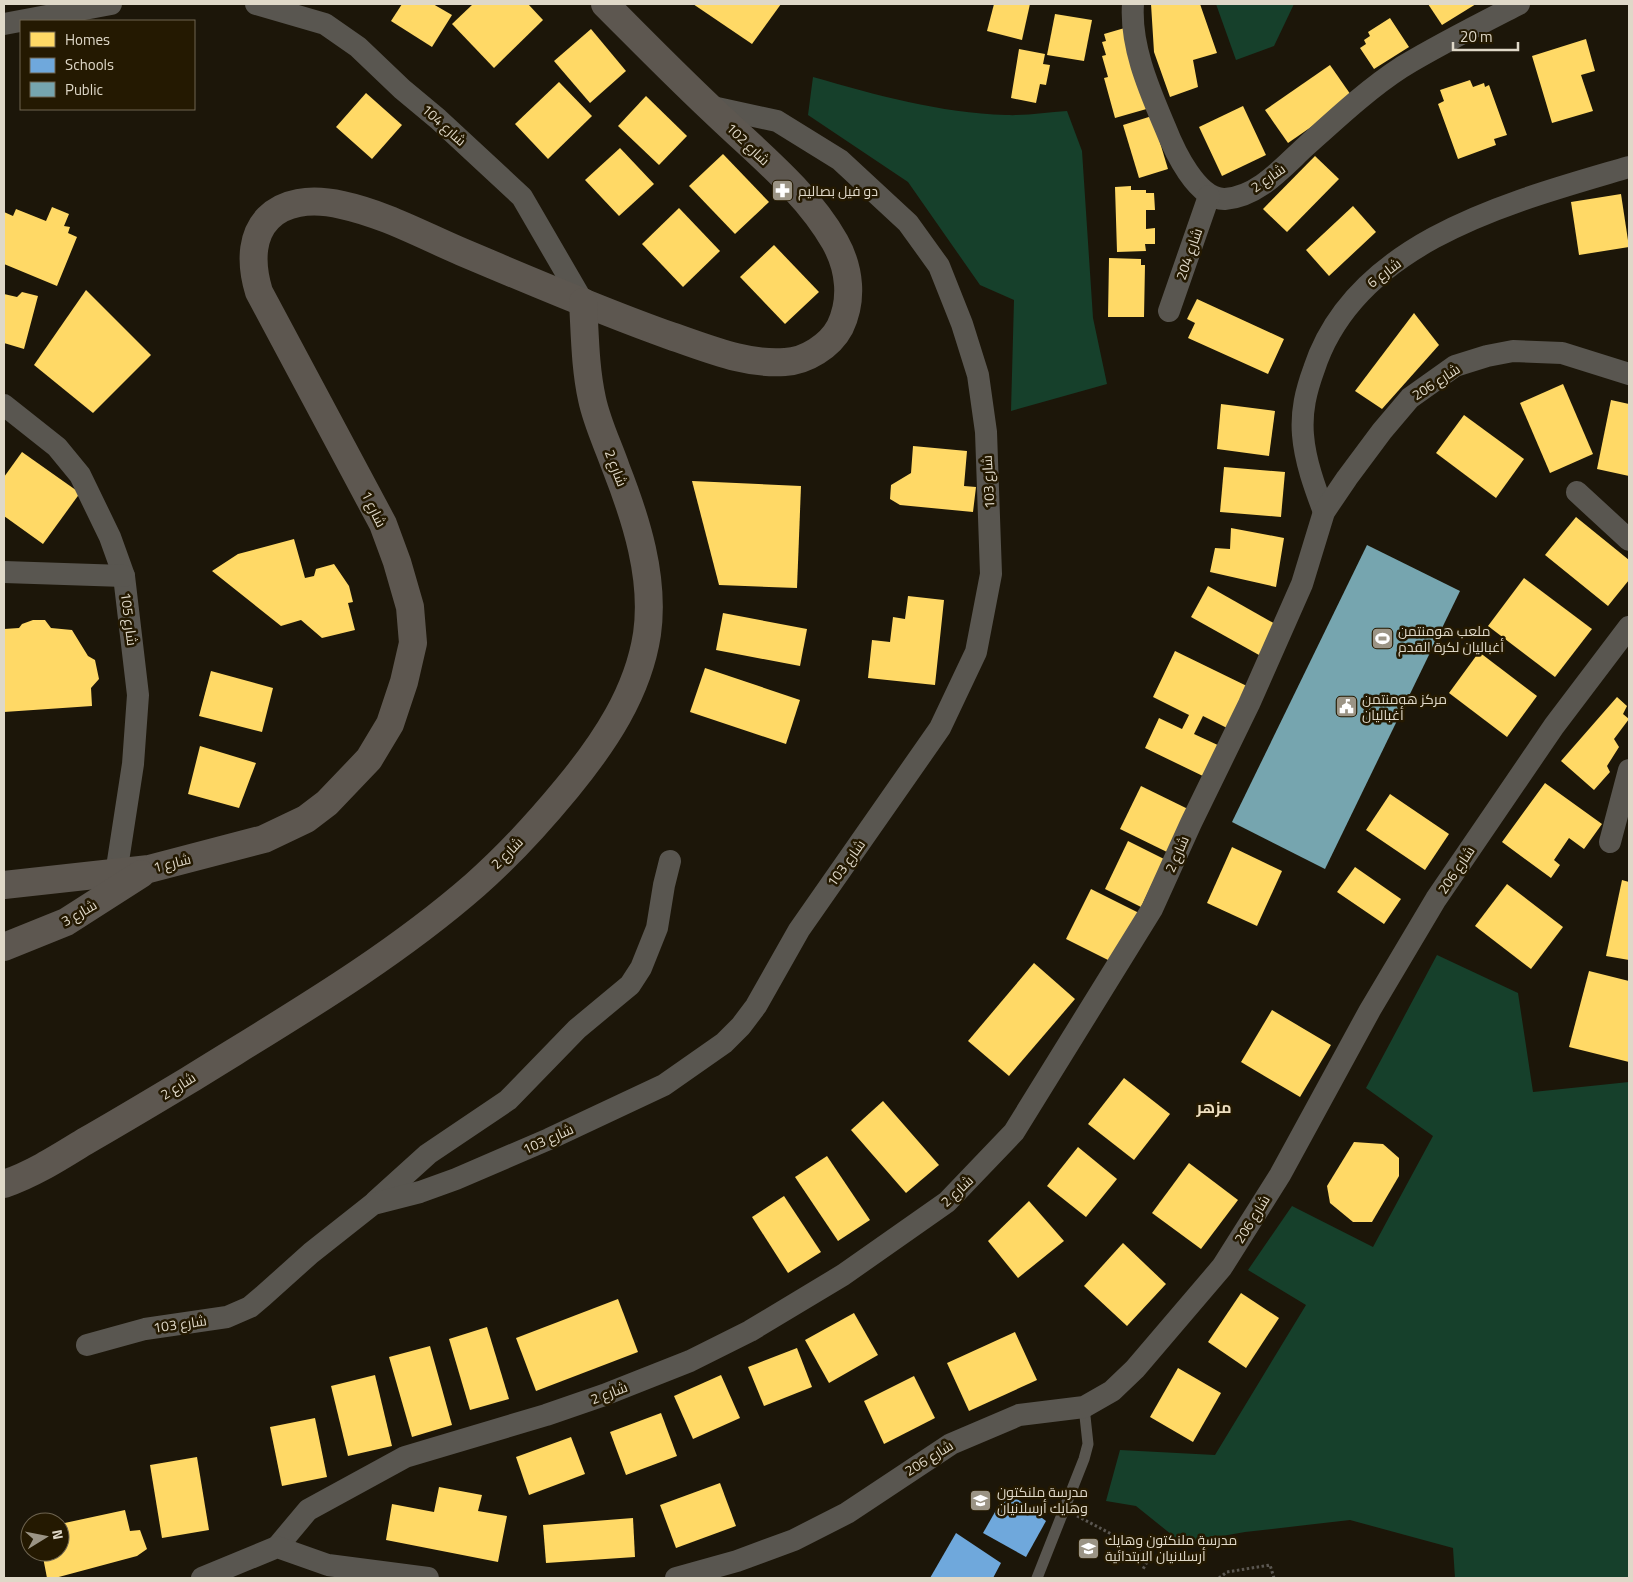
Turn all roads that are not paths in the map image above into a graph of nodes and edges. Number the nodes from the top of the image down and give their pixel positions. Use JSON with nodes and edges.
{"nodes":[{"id":1,"x":111,"y":4,"type":"edge"},
{"id":2,"x":256,"y":4,"type":"edge"},
{"id":3,"x":605,"y":4,"type":"edge"},
{"id":4,"x":1133,"y":4,"type":"edge"},
{"id":5,"x":1519,"y":4,"type":"edge"},
{"id":6,"x":25,"y":20,"type":"edge"},
{"id":7,"x":20,"y":21,"type":"edge"},
{"id":8,"x":4,"y":24,"type":"edge"},
{"id":9,"x":708,"y":106,"type":"junction"},
{"id":10,"x":1629,"y":167,"type":"edge"},
{"id":11,"x":1209,"y":196,"type":"junction"},
{"id":12,"x":583,"y":302,"type":"junction"},
{"id":13,"x":1169,"y":311,"type":"dead end"},
{"id":14,"x":1629,"y":374,"type":"edge"},
{"id":15,"x":4,"y":405,"type":"edge"},
{"id":16,"x":1577,"y":492,"type":"dead end"},
{"id":17,"x":1324,"y":512,"type":"junction"},
{"id":18,"x":1629,"y":540,"type":"edge"},
{"id":19,"x":4,"y":572,"type":"edge"},
{"id":20,"x":124,"y":576,"type":"junction"},
{"id":21,"x":1629,"y":628,"type":"edge"},
{"id":22,"x":1629,"y":770,"type":"edge"},
{"id":23,"x":1610,"y":842,"type":"dead end"},
{"id":24,"x":670,"y":861,"type":"dead end"},
{"id":25,"x":149,"y":869,"type":"junction"},
{"id":26,"x":116,"y":874,"type":"junction"},
{"id":27,"x":4,"y":885,"type":"edge"},
{"id":28,"x":4,"y":947,"type":"edge"},
{"id":29,"x":4,"y":1184,"type":"edge"},
{"id":30,"x":373,"y":1204,"type":"junction"},
{"id":31,"x":87,"y":1345,"type":"dead end"},
{"id":32,"x":1084,"y":1407,"type":"junction"},
{"id":33,"x":277,"y":1548,"type":"junction"},
{"id":34,"x":202,"y":1578,"type":"edge"},
{"id":35,"x":428,"y":1578,"type":"edge"},
{"id":36,"x":676,"y":1578,"type":"edge"},
{"id":37,"x":1037,"y":1578,"type":"edge"}],
"edges":[{"from":1,"to":6,"type":"street"},
{"from":2,"to":12,"type":"street","name":"شارع 104"},
{"from":3,"to":9,"type":"main road","name":"شارع 102"},
{"from":4,"to":11,"type":"street"},
{"from":5,"to":11,"type":"street","name":"شارع 2"},
{"from":7,"to":8,"type":"street"},
{"from":9,"to":12,"type":"main road","name":"شارع 102"},
{"from":9,"to":30,"type":"street","name":"شارع 103"},
{"from":10,"to":17,"type":"street","name":"شارع 6"},
{"from":11,"to":13,"type":"street","name":"شارع 204"},
{"from":12,"to":25,"type":"main road","name":"شارع 1"},
{"from":12,"to":29,"type":"main road","name":"شارع 2"},
{"from":14,"to":17,"type":"street","name":"شارع 206"},
{"from":15,"to":20,"type":"street","name":"شارع 105"},
{"from":16,"to":18,"type":"street"},
{"from":17,"to":33,"type":"street","name":"شارع 2"},
{"from":19,"to":20,"type":"street"},
{"from":20,"to":26,"type":"street","name":"شارع 105"},
{"from":21,"to":32,"type":"street","name":"شارع 206"},
{"from":22,"to":23,"type":"street"},
{"from":24,"to":30,"type":"street"},
{"from":25,"to":26,"type":"main road","name":"شارع 1"},
{"from":25,"to":28,"type":"main road","name":"شارع 3"},
{"from":26,"to":27,"type":"main road","name":"شارع 1"},
{"from":30,"to":31,"type":"street","name":"شارع 103"},
{"from":32,"to":36,"type":"street","name":"شارع 206"},
{"from":32,"to":37,"type":"lane"},
{"from":33,"to":34,"type":"street"},
{"from":33,"to":35,"type":"street"}]}
